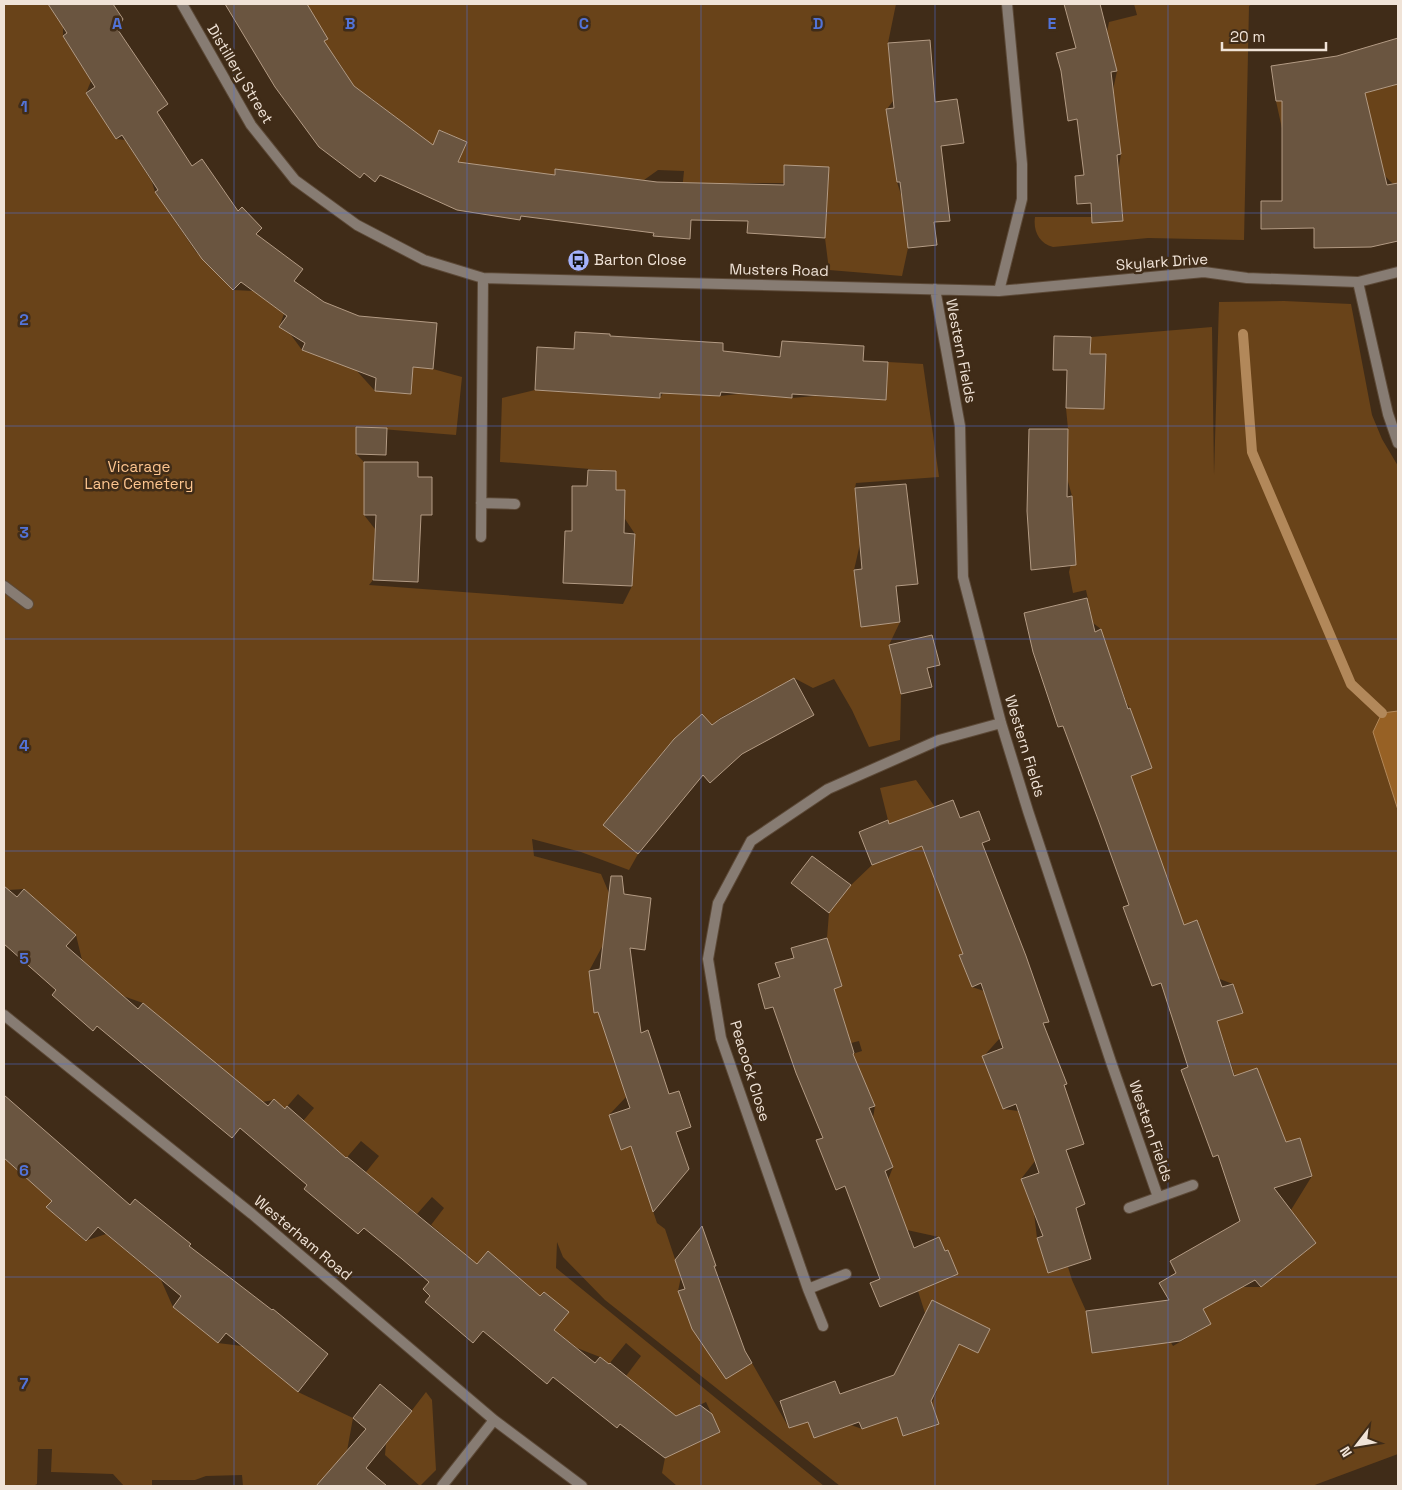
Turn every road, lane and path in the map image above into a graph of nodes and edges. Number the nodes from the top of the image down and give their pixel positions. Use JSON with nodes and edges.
{"nodes":[{"id":1,"x":182,"y":4,"type":"edge"},
{"id":2,"x":1007,"y":4,"type":"edge"},
{"id":3,"x":295,"y":180,"type":"joint"},
{"id":4,"x":1398,"y":272,"type":"edge"},
{"id":5,"x":483,"y":278,"type":"junction"},
{"id":6,"x":1358,"y":282,"type":"junction"},
{"id":7,"x":935,"y":289,"type":"junction"},
{"id":8,"x":999,"y":291,"type":"junction"},
{"id":9,"x":1398,"y":443,"type":"edge"},
{"id":10,"x":481,"y":503,"type":"junction"},
{"id":11,"x":515,"y":504,"type":"dead end"},
{"id":12,"x":481,"y":537,"type":"dead end"},
{"id":13,"x":4,"y":586,"type":"edge"},
{"id":14,"x":28,"y":604,"type":"dead end"},
{"id":15,"x":1001,"y":723,"type":"junction"},
{"id":16,"x":4,"y":1015,"type":"edge"},
{"id":17,"x":1193,"y":1185,"type":"dead end"},
{"id":18,"x":1158,"y":1197,"type":"junction"},
{"id":19,"x":1129,"y":1208,"type":"dead end"},
{"id":20,"x":846,"y":1274,"type":"dead end"},
{"id":21,"x":808,"y":1289,"type":"junction"},
{"id":22,"x":823,"y":1326,"type":"dead end"},
{"id":23,"x":494,"y":1420,"type":"junction"},
{"id":24,"x":442,"y":1486,"type":"edge"},
{"id":25,"x":582,"y":1486,"type":"edge"}],
"edges":[{"from":1,"to":3,"type":"street","name":"Distillery Street"},
{"from":2,"to":8,"type":"street"},
{"from":3,"to":5,"type":"street","name":"Musters Road"},
{"from":4,"to":6,"type":"street","name":"Skylark Drive"},
{"from":5,"to":7,"type":"street","name":"Musters Road"},
{"from":5,"to":10,"type":"street"},
{"from":6,"to":8,"type":"street","name":"Skylark Drive"},
{"from":6,"to":9,"type":"street"},
{"from":7,"to":8,"type":"street","name":"Musters Road"},
{"from":7,"to":15,"type":"street","name":"Western Fields"},
{"from":10,"to":11,"type":"street"},
{"from":10,"to":12,"type":"street"},
{"from":13,"to":14,"type":"street"},
{"from":15,"to":18,"type":"street","name":"Western Fields"},
{"from":15,"to":21,"type":"street","name":"Peacock Close"},
{"from":16,"to":23,"type":"street","name":"Westerham Road"},
{"from":17,"to":18,"type":"street","name":"Western Fields"},
{"from":18,"to":19,"type":"street","name":"Western Fields"},
{"from":20,"to":21,"type":"street"},
{"from":21,"to":22,"type":"street","name":"Peacock Close"},
{"from":23,"to":24,"type":"street"},
{"from":23,"to":25,"type":"street","name":"Westerham Road"}]}
